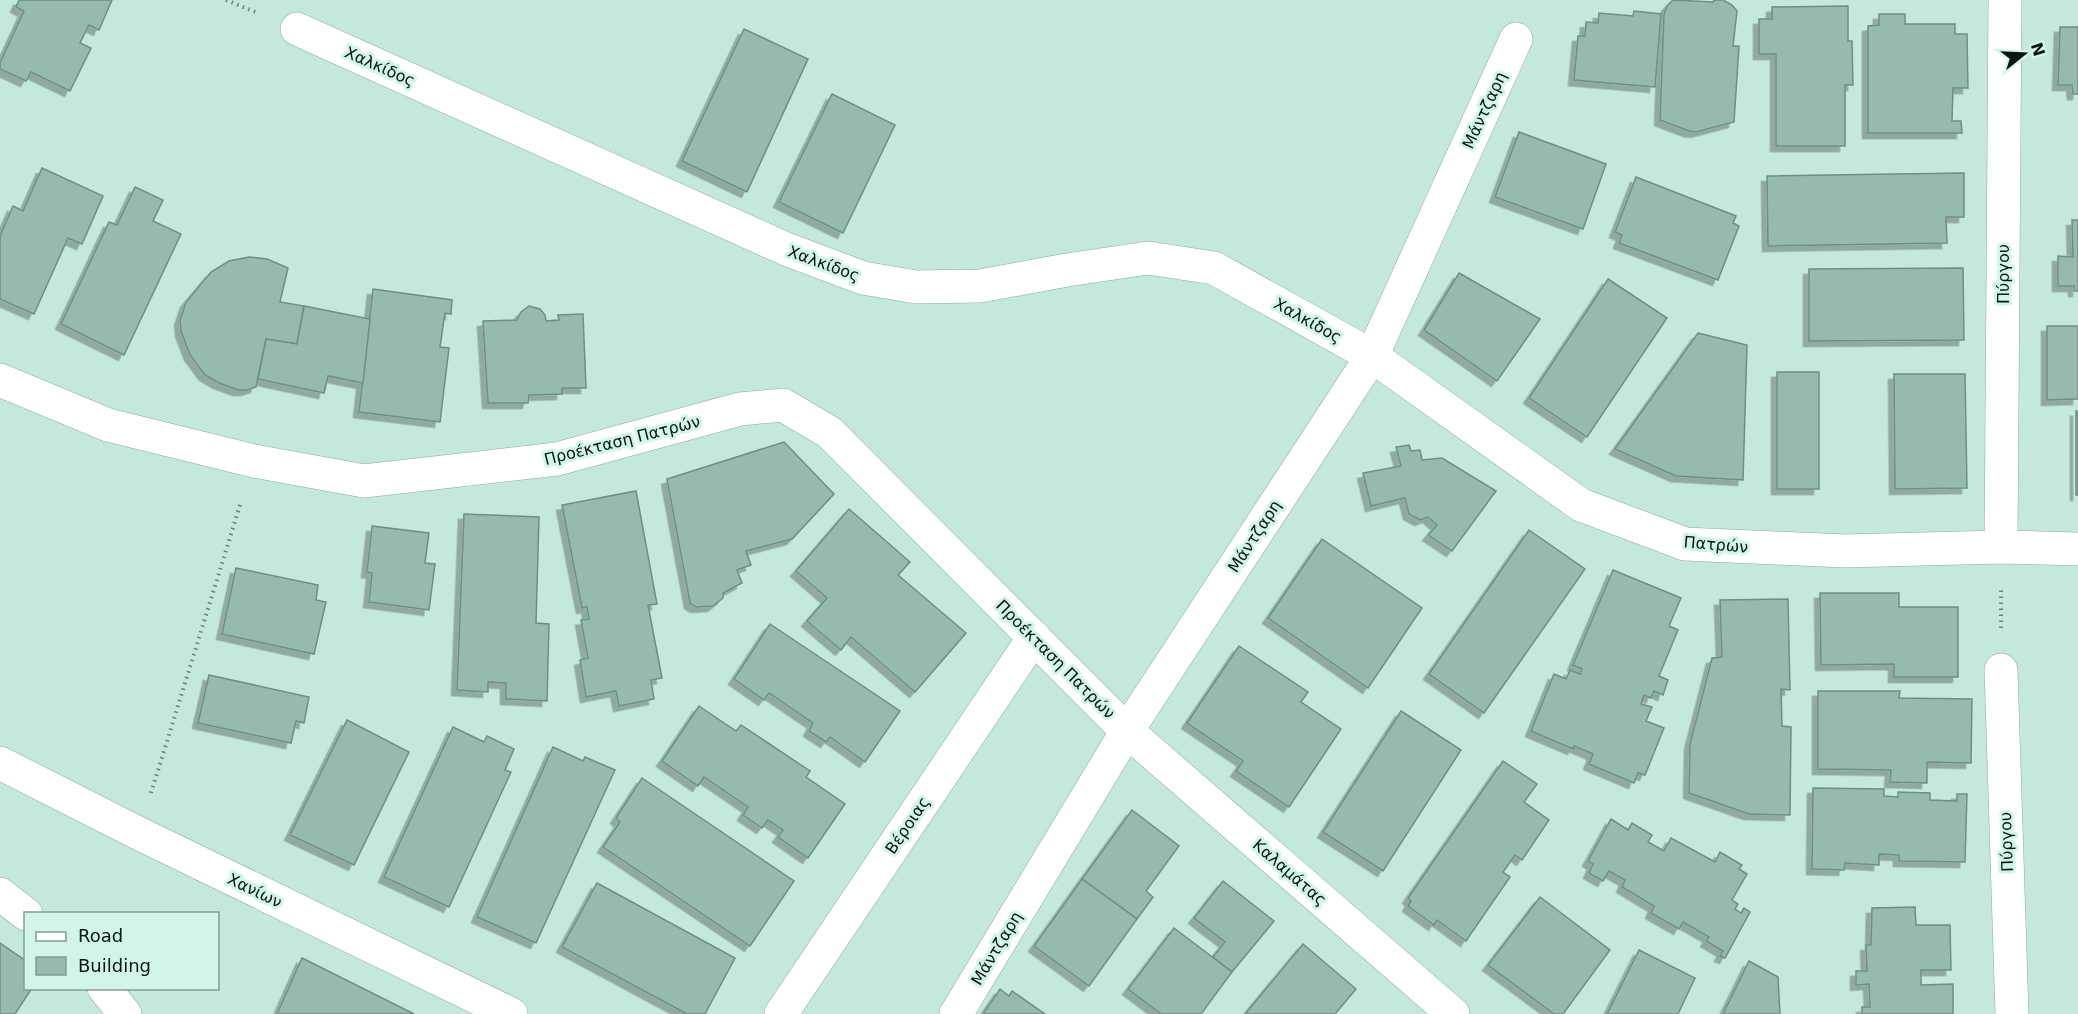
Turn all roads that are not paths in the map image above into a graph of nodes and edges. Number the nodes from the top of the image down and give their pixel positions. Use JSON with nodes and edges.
{"nodes":[{"id":1,"x":2005,"y":0,"type":"edge"},
{"id":2,"x":297,"y":29,"type":"dead end"},
{"id":3,"x":1516,"y":39,"type":"dead end"},
{"id":4,"x":1372,"y":356,"type":"junction"},
{"id":5,"x":0,"y":380,"type":"edge"},
{"id":6,"x":2001,"y":548,"type":"junction"},
{"id":7,"x":2078,"y":549,"type":"edge"},
{"id":8,"x":1034,"y":637,"type":"junction"},
{"id":9,"x":2001,"y":670,"type":"road end"},
{"id":10,"x":1127,"y":731,"type":"junction"},
{"id":11,"x":0,"y":763,"type":"edge"},
{"id":12,"x":0,"y":894,"type":"edge"},
{"id":13,"x":24,"y":912,"type":"edge"},
{"id":14,"x":106,"y":990,"type":"edge"},
{"id":15,"x":125,"y":1014,"type":"edge"},
{"id":16,"x":511,"y":1014,"type":"edge"},
{"id":17,"x":781,"y":1014,"type":"edge"},
{"id":18,"x":956,"y":1014,"type":"edge"},
{"id":19,"x":1453,"y":1014,"type":"edge"},
{"id":20,"x":2012,"y":1014,"type":"edge"}],
"edges":[{"from":1,"to":6,"type":"street","name":"Πύργου"},
{"from":2,"to":4,"type":"street","name":"Χαλκίδος"},
{"from":3,"to":4,"type":"street","name":"Μάντζαρη"},
{"from":4,"to":6,"type":"street","name":"Πατρών"},
{"from":4,"to":10,"type":"street","name":"Μάντζαρη"},
{"from":5,"to":8,"type":"street","name":"Προέκταση Πατρών"},
{"from":6,"to":7,"type":"street","name":"Πατρών"},
{"from":8,"to":10,"type":"street","name":"Προέκταση Πατρών"},
{"from":8,"to":17,"type":"street","name":"Βέροιας"},
{"from":9,"to":20,"type":"street","name":"Πύργου"},
{"from":10,"to":18,"type":"street","name":"Μάντζαρη"},
{"from":10,"to":19,"type":"street","name":"Καλαμάτας"},
{"from":11,"to":16,"type":"street","name":"Χανίων"},
{"from":12,"to":13,"type":"street"},
{"from":14,"to":15,"type":"street"}]}
